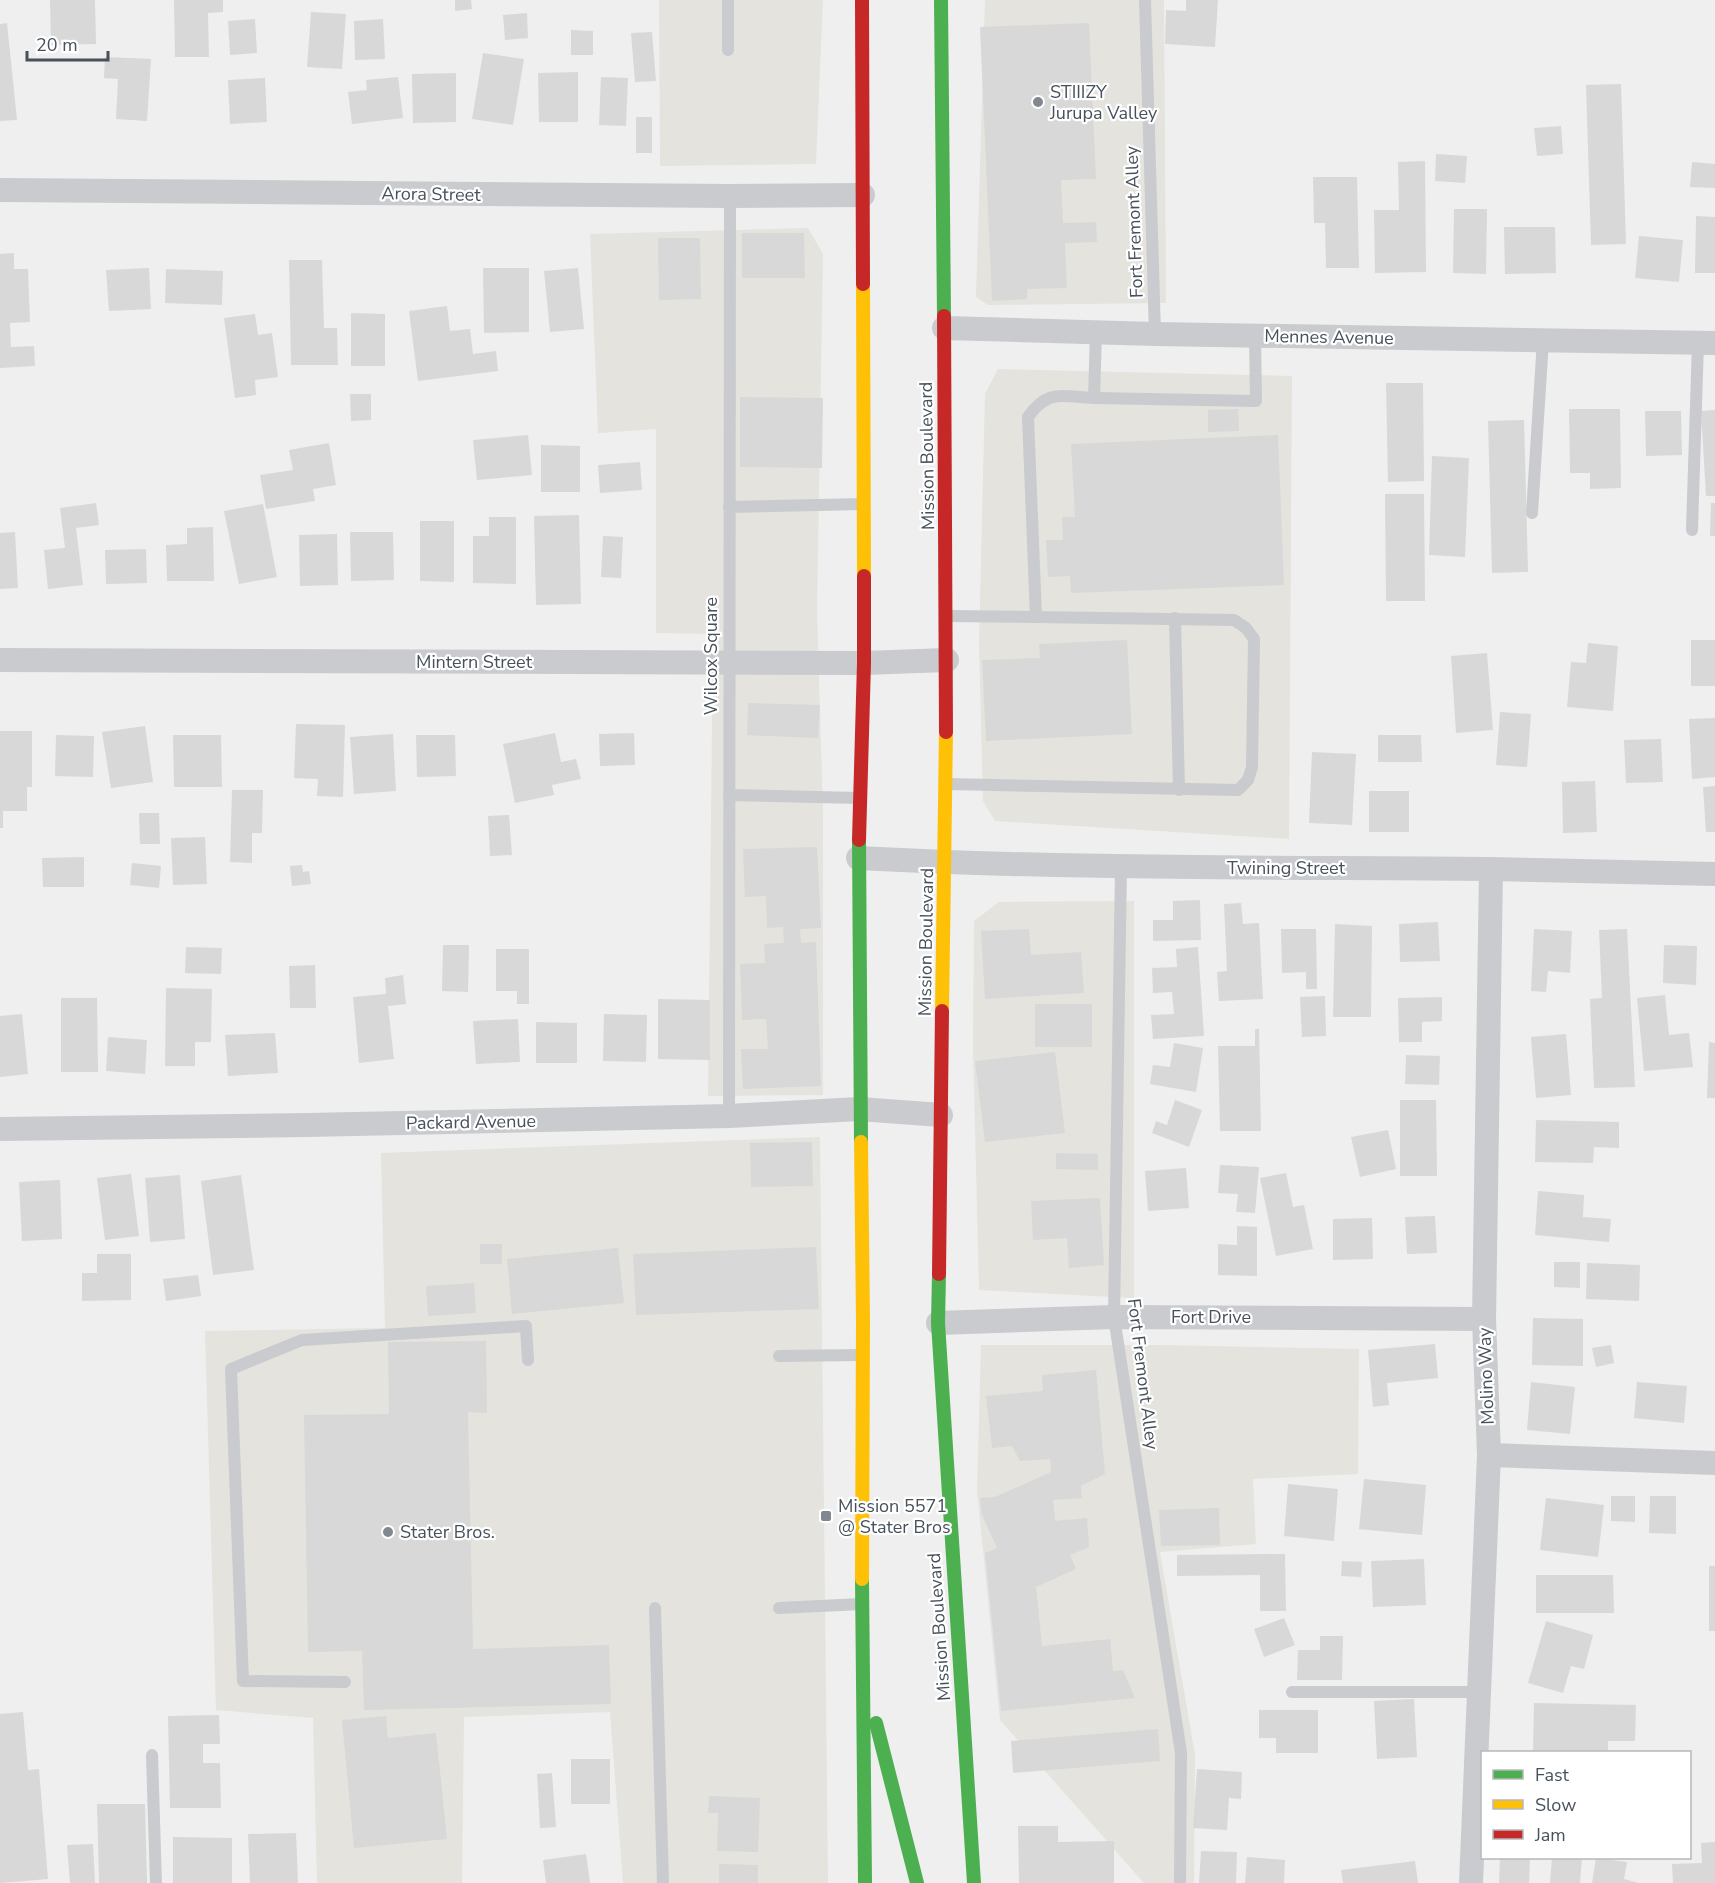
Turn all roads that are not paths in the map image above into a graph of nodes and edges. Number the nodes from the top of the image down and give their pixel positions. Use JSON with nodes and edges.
{"nodes":[{"id":1,"x":728,"y":0,"type":"edge"},
{"id":2,"x":862,"y":0,"type":"edge"},
{"id":3,"x":941,"y":0,"type":"edge"},
{"id":4,"x":1145,"y":0,"type":"edge"},
{"id":5,"x":728,"y":50,"type":"dead end"},
{"id":6,"x":0,"y":190,"type":"edge"},
{"id":7,"x":863,"y":195,"type":"junction"},
{"id":8,"x":730,"y":196,"type":"junction"},
{"id":9,"x":944,"y":328,"type":"junction"},
{"id":10,"x":1096,"y":333,"type":"junction"},
{"id":11,"x":1155,"y":334,"type":"junction"},
{"id":12,"x":1255,"y":336,"type":"junction"},
{"id":13,"x":1543,"y":340,"type":"junction"},
{"id":14,"x":1706,"y":343,"type":"edge"},
{"id":15,"x":1094,"y":398,"type":"junction"},
{"id":16,"x":864,"y":504,"type":"junction"},
{"id":17,"x":729,"y":507,"type":"junction"},
{"id":18,"x":1532,"y":513,"type":"dead end"},
{"id":19,"x":1692,"y":530,"type":"dead end"},
{"id":20,"x":947,"y":616,"type":"junction"},
{"id":21,"x":1036,"y":617,"type":"junction"},
{"id":22,"x":1175,"y":618,"type":"junction"},
{"id":23,"x":0,"y":660,"type":"edge"},
{"id":24,"x":947,"y":660,"type":"junction"},
{"id":25,"x":728,"y":663,"type":"junction"},
{"id":26,"x":864,"y":663,"type":"junction"},
{"id":27,"x":946,"y":784,"type":"junction"},
{"id":28,"x":1179,"y":790,"type":"junction"},
{"id":29,"x":729,"y":795,"type":"junction"},
{"id":30,"x":860,"y":798,"type":"junction"},
{"id":31,"x":858,"y":858,"type":"junction"},
{"id":32,"x":945,"y":862,"type":"junction"},
{"id":33,"x":1121,"y":867,"type":"junction"},
{"id":34,"x":1491,"y":869,"type":"junction"},
{"id":35,"x":1715,"y":874,"type":"edge"},
{"id":36,"x":859,"y":1109,"type":"junction"},
{"id":37,"x":940,"y":1114,"type":"junction"},
{"id":38,"x":729,"y":1116,"type":"junction"},
{"id":39,"x":0,"y":1129,"type":"edge"},
{"id":40,"x":1114,"y":1317,"type":"junction"},
{"id":41,"x":1484,"y":1319,"type":"junction"},
{"id":42,"x":938,"y":1323,"type":"junction"},
{"id":43,"x":863,"y":1355,"type":"junction"},
{"id":44,"x":779,"y":1356,"type":"dead end"},
{"id":45,"x":528,"y":1360,"type":"dead end"},
{"id":46,"x":1489,"y":1455,"type":"junction"},
{"id":47,"x":1715,"y":1463,"type":"edge"},
{"id":48,"x":862,"y":1604,"type":"junction"},
{"id":49,"x":654,"y":1608,"type":"dead end"},
{"id":50,"x":779,"y":1608,"type":"dead end"},
{"id":51,"x":864,"y":1680,"type":"junction"},
{"id":52,"x":345,"y":1682,"type":"dead end"},
{"id":53,"x":1292,"y":1692,"type":"dead end"},
{"id":54,"x":1478,"y":1692,"type":"junction"},
{"id":55,"x":152,"y":1755,"type":"dead end"},
{"id":56,"x":1478,"y":1806,"type":"edge"},
{"id":57,"x":156,"y":1883,"type":"edge"},
{"id":58,"x":663,"y":1883,"type":"edge"},
{"id":59,"x":865,"y":1883,"type":"edge"},
{"id":60,"x":917,"y":1883,"type":"edge"},
{"id":61,"x":974,"y":1883,"type":"edge"},
{"id":62,"x":1180,"y":1883,"type":"edge"},
{"id":63,"x":1471,"y":1883,"type":"edge"}],
"edges":[{"from":1,"to":5,"type":"lane"},
{"from":2,"to":7,"type":"main road"},
{"from":3,"to":9,"type":"main road","name":"Mission Boulevard"},
{"from":4,"to":11,"type":"lane","name":"Fort Fremont Alley"},
{"from":6,"to":8,"type":"street","name":"Arora Street"},
{"from":7,"to":8,"type":"street","name":"Arora Street"},
{"from":7,"to":16,"type":"main road"},
{"from":8,"to":17,"type":"lane","name":"Wilcox Square"},
{"from":9,"to":10,"type":"street","name":"Mennes Avenue"},
{"from":9,"to":20,"type":"main road","name":"Mission Boulevard"},
{"from":10,"to":11,"type":"street","name":"Mennes Avenue"},
{"from":10,"to":15,"type":"lane"},
{"from":11,"to":12,"type":"street","name":"Mennes Avenue"},
{"from":12,"to":13,"type":"street","name":"Mennes Avenue"},
{"from":12,"to":15,"type":"lane"},
{"from":13,"to":14,"type":"street","name":"Mennes Avenue"},
{"from":13,"to":18,"type":"lane"},
{"from":14,"to":19,"type":"lane"},
{"from":15,"to":21,"type":"lane"},
{"from":16,"to":17,"type":"lane"},
{"from":16,"to":26,"type":"main road"},
{"from":17,"to":25,"type":"lane","name":"Wilcox Square"},
{"from":20,"to":21,"type":"lane"},
{"from":20,"to":24,"type":"main road","name":"Mission Boulevard"},
{"from":21,"to":22,"type":"lane"},
{"from":22,"to":28,"type":"lane"},
{"from":22,"to":28,"type":"lane"},
{"from":23,"to":25,"type":"street","name":"Mintern Street"},
{"from":24,"to":26,"type":"street","name":"Mintern Street"},
{"from":24,"to":27,"type":"main road","name":"Mission Boulevard"},
{"from":25,"to":26,"type":"street","name":"Mintern Street"},
{"from":25,"to":29,"type":"lane","name":"Wilcox Square"},
{"from":26,"to":30,"type":"main road"},
{"from":27,"to":28,"type":"lane"},
{"from":27,"to":32,"type":"main road","name":"Mission Boulevard"},
{"from":29,"to":30,"type":"lane"},
{"from":29,"to":38,"type":"lane","name":"Wilcox Square"},
{"from":30,"to":31,"type":"main road"},
{"from":31,"to":32,"type":"street","name":"Twining Street"},
{"from":31,"to":36,"type":"main road"},
{"from":32,"to":33,"type":"street","name":"Twining Street"},
{"from":32,"to":37,"type":"main road","name":"Mission Boulevard"},
{"from":33,"to":34,"type":"street","name":"Twining Street"},
{"from":33,"to":40,"type":"lane","name":"Fort Fremont Alley"},
{"from":34,"to":35,"type":"street","name":"Twining Street"},
{"from":34,"to":41,"type":"street","name":"Molino Way"},
{"from":36,"to":37,"type":"street","name":"Packard Avenue"},
{"from":36,"to":38,"type":"street","name":"Packard Avenue"},
{"from":36,"to":43,"type":"main road"},
{"from":37,"to":42,"type":"main road","name":"Mission Boulevard"},
{"from":38,"to":39,"type":"street","name":"Packard Avenue"},
{"from":40,"to":41,"type":"street","name":"Fort Drive"},
{"from":40,"to":42,"type":"street","name":"Fort Drive"},
{"from":40,"to":62,"type":"lane","name":"Fort Fremont Alley"},
{"from":41,"to":46,"type":"street","name":"Molino Way"},
{"from":42,"to":61,"type":"main road","name":"Mission Boulevard"},
{"from":43,"to":44,"type":"lane"},
{"from":43,"to":48,"type":"main road"},
{"from":45,"to":52,"type":"lane"},
{"from":46,"to":47,"type":"street"},
{"from":46,"to":54,"type":"street","name":"Molino Way"},
{"from":48,"to":50,"type":"lane"},
{"from":48,"to":51,"type":"main road"},
{"from":49,"to":58,"type":"lane"},
{"from":51,"to":59,"type":"main road"},
{"from":51,"to":60,"type":"main road"},
{"from":53,"to":54,"type":"lane"},
{"from":54,"to":56,"type":"street","name":"Molino Way"},
{"from":55,"to":57,"type":"lane"},
{"from":56,"to":63,"type":"street","name":"Molino Way"}]}
